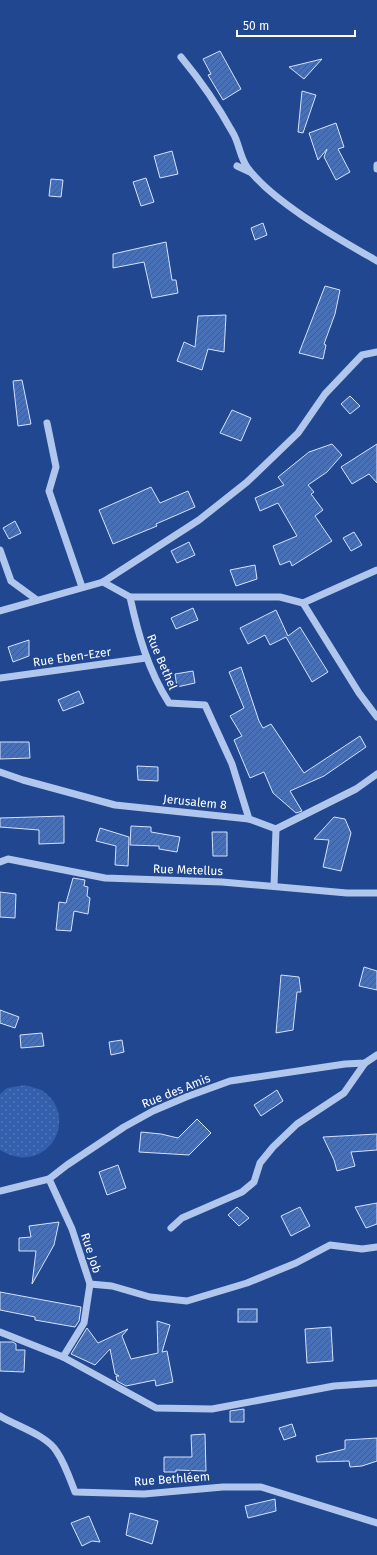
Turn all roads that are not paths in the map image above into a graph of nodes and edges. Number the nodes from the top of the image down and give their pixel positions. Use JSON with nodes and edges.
{"nodes":[{"id":1,"x":181,"y":57,"type":"dead end"},
{"id":2,"x":377,"y":165,"type":"edge"},
{"id":3,"x":237,"y":166,"type":"dead end"},
{"id":4,"x":377,"y":168,"type":"edge"},
{"id":5,"x":252,"y":172,"type":"junction"},
{"id":6,"x":377,"y":261,"type":"edge"},
{"id":7,"x":377,"y":352,"type":"edge"},
{"id":8,"x":47,"y":423,"type":"dead end"},
{"id":9,"x":0,"y":550,"type":"edge"},
{"id":10,"x":377,"y":570,"type":"edge"},
{"id":11,"x":103,"y":582,"type":"junction"},
{"id":12,"x":82,"y":587,"type":"junction"},
{"id":13,"x":130,"y":597,"type":"junction"},
{"id":14,"x":36,"y":600,"type":"junction"},
{"id":15,"x":303,"y":603,"type":"junction"},
{"id":16,"x":0,"y":611,"type":"edge"},
{"id":17,"x":146,"y":658,"type":"junction"},
{"id":18,"x":0,"y":678,"type":"edge"},
{"id":19,"x":377,"y":717,"type":"edge"},
{"id":20,"x":0,"y":772,"type":"edge"},
{"id":21,"x":377,"y":774,"type":"edge"},
{"id":22,"x":249,"y":819,"type":"junction"},
{"id":23,"x":276,"y":829,"type":"junction"},
{"id":24,"x":0,"y":862,"type":"edge"},
{"id":25,"x":274,"y":886,"type":"junction"},
{"id":26,"x":377,"y":893,"type":"edge"},
{"id":27,"x":377,"y":1055,"type":"edge"},
{"id":28,"x":365,"y":1063,"type":"junction"},
{"id":29,"x":49,"y":1179,"type":"junction"},
{"id":30,"x":0,"y":1191,"type":"edge"},
{"id":31,"x":171,"y":1228,"type":"dead end"},
{"id":32,"x":377,"y":1247,"type":"edge"},
{"id":33,"x":90,"y":1284,"type":"junction"},
{"id":34,"x":0,"y":1332,"type":"edge"},
{"id":35,"x":63,"y":1357,"type":"junction"},
{"id":36,"x":377,"y":1383,"type":"edge"},
{"id":37,"x":0,"y":1416,"type":"edge"},
{"id":38,"x":377,"y":1523,"type":"edge"}],
"edges":[{"from":1,"to":5,"type":"street"},
{"from":2,"to":4,"type":"street"},
{"from":3,"to":5,"type":"street"},
{"from":5,"to":6,"type":"street"},
{"from":7,"to":11,"type":"street"},
{"from":8,"to":12,"type":"street"},
{"from":9,"to":14,"type":"street"},
{"from":10,"to":15,"type":"street"},
{"from":11,"to":12,"type":"street"},
{"from":11,"to":13,"type":"street"},
{"from":12,"to":14,"type":"street"},
{"from":13,"to":15,"type":"street"},
{"from":13,"to":17,"type":"street","name":"Rue Bethel"},
{"from":14,"to":16,"type":"street"},
{"from":15,"to":19,"type":"street"},
{"from":17,"to":18,"type":"street","name":"Rue Eben-Ezer"},
{"from":17,"to":22,"type":"street","name":"Rue Bethel"},
{"from":20,"to":22,"type":"street","name":"Jerusalem 8"},
{"from":21,"to":23,"type":"street"},
{"from":22,"to":23,"type":"street","name":"Jerusalem 8"},
{"from":23,"to":25,"type":"street"},
{"from":24,"to":25,"type":"street","name":"Rue Metellus"},
{"from":25,"to":26,"type":"street","name":"Rue Metellus"},
{"from":27,"to":28,"type":"street"},
{"from":28,"to":29,"type":"street","name":"Rue des Amis"},
{"from":28,"to":31,"type":"street"},
{"from":29,"to":30,"type":"street","name":"Rue des Amis"},
{"from":29,"to":33,"type":"street","name":"Rue Job"},
{"from":32,"to":33,"type":"street"},
{"from":33,"to":35,"type":"street","name":"Rue Job"},
{"from":34,"to":35,"type":"street"},
{"from":35,"to":36,"type":"street"},
{"from":37,"to":38,"type":"street","name":"Rue Bethléem"}]}
